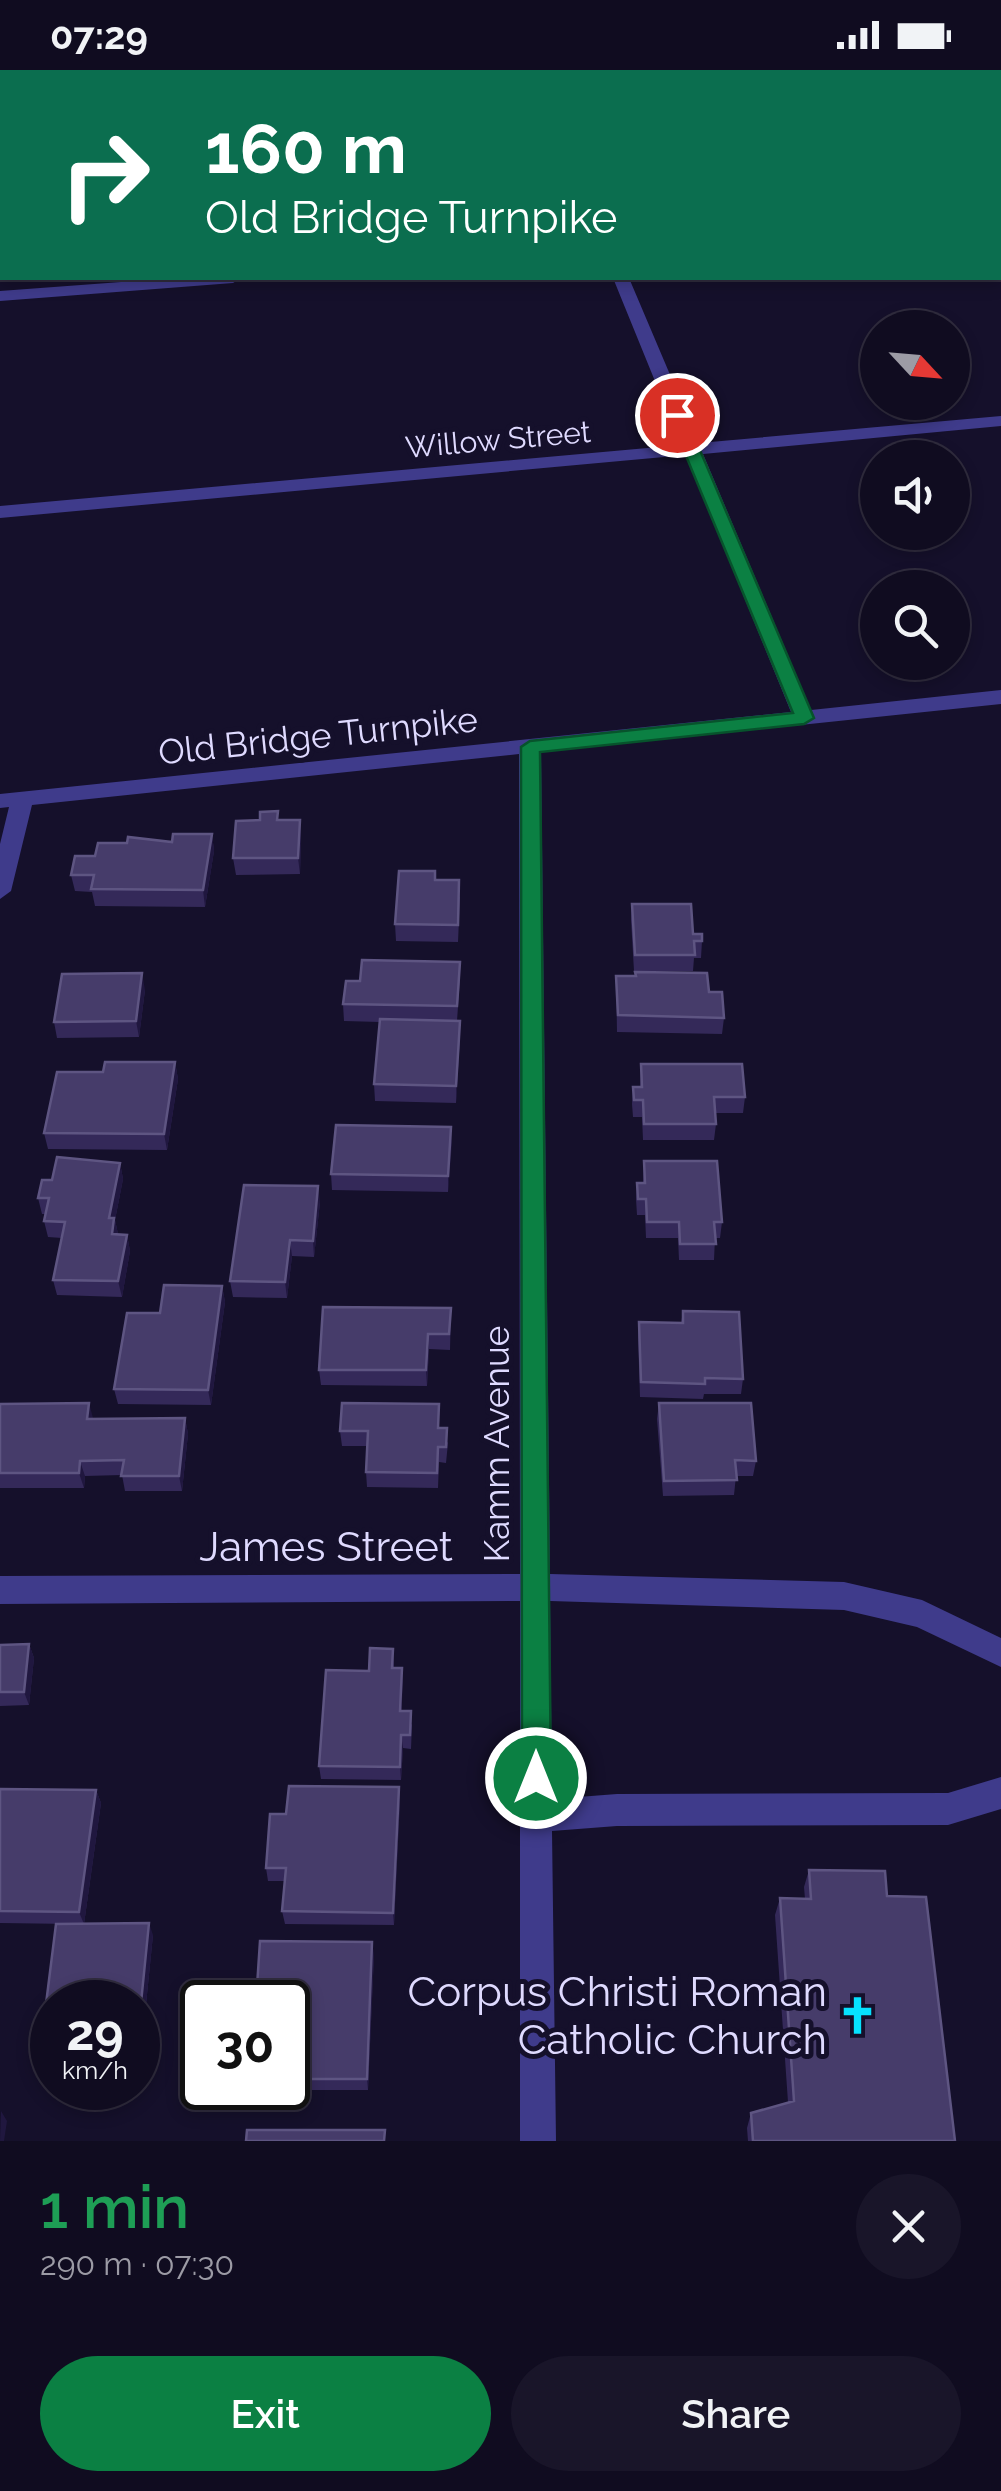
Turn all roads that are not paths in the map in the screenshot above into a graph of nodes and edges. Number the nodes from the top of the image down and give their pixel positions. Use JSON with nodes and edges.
{"nodes":[{"id":1,"x":207,"y":280,"type":"edge"},
{"id":2,"x":621,"y":280,"type":"edge"},
{"id":3,"x":0,"y":296,"type":"edge"},
{"id":4,"x":1001,"y":422,"type":"edge"},
{"id":5,"x":691,"y":450,"type":"junction"},
{"id":6,"x":0,"y":512,"type":"edge"},
{"id":7,"x":1001,"y":697,"type":"edge"},
{"id":8,"x":804,"y":718,"type":"junction"},
{"id":9,"x":530,"y":747,"type":"junction"},
{"id":10,"x":11,"y":800,"type":"edge"},
{"id":11,"x":0,"y":891,"type":"edge"},
{"id":12,"x":536,"y":1587,"type":"junction"},
{"id":13,"x":0,"y":1590,"type":"edge"},
{"id":14,"x":1001,"y":1652,"type":"edge"},
{"id":15,"x":1001,"y":1793,"type":"edge"},
{"id":16,"x":537,"y":1816,"type":"junction"},
{"id":17,"x":538,"y":2141,"type":"edge"}],
"edges":[{"from":1,"to":3,"type":"street"},
{"from":2,"to":5,"type":"street"},
{"from":4,"to":5,"type":"street","name":"Willow Street"},
{"from":5,"to":6,"type":"street","name":"Willow Street"},
{"from":5,"to":8,"type":"street"},
{"from":7,"to":8,"type":"street","name":"Old Bridge Turnpike"},
{"from":8,"to":9,"type":"street","name":"Old Bridge Turnpike"},
{"from":9,"to":10,"type":"street","name":"Old Bridge Turnpike"},
{"from":9,"to":12,"type":"street","name":"Kamm Avenue"},
{"from":10,"to":11,"type":"street"},
{"from":12,"to":13,"type":"street","name":"James Street"},
{"from":12,"to":14,"type":"street","name":"James Street"},
{"from":12,"to":16,"type":"street","name":"Kamm Avenue"},
{"from":15,"to":16,"type":"street"},
{"from":16,"to":17,"type":"street","name":"Kamm Avenue"}]}
